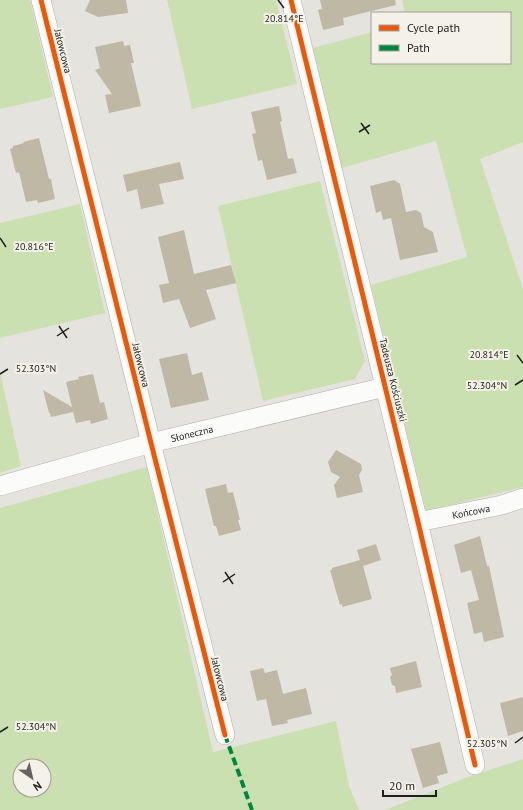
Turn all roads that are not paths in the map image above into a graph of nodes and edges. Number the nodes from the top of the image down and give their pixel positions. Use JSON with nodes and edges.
{"nodes":[{"id":1,"x":41,"y":0,"type":"edge"},
{"id":2,"x":291,"y":0,"type":"edge"},
{"id":3,"x":385,"y":387,"type":"junction"},
{"id":4,"x":151,"y":443,"type":"junction"},
{"id":5,"x":0,"y":486,"type":"edge"},
{"id":6,"x":523,"y":498,"type":"edge"},
{"id":7,"x":418,"y":522,"type":"junction"},
{"id":8,"x":225,"y":735,"type":"dead end"},
{"id":9,"x":475,"y":766,"type":"dead end"}],
"edges":[{"from":1,"to":4,"type":"street","name":"Jałowcowa"},
{"from":2,"to":3,"type":"street","name":"Tadeusza Kościuszki"},
{"from":3,"to":4,"type":"street","name":"Słoneczna"},
{"from":3,"to":7,"type":"street","name":"Tadeusza Kościuszki"},
{"from":4,"to":5,"type":"street","name":"Słoneczna"},
{"from":4,"to":8,"type":"street","name":"Jałowcowa"},
{"from":6,"to":7,"type":"street","name":"Końcowa"},
{"from":7,"to":9,"type":"street","name":"Tadeusza Kościuszki"}]}
